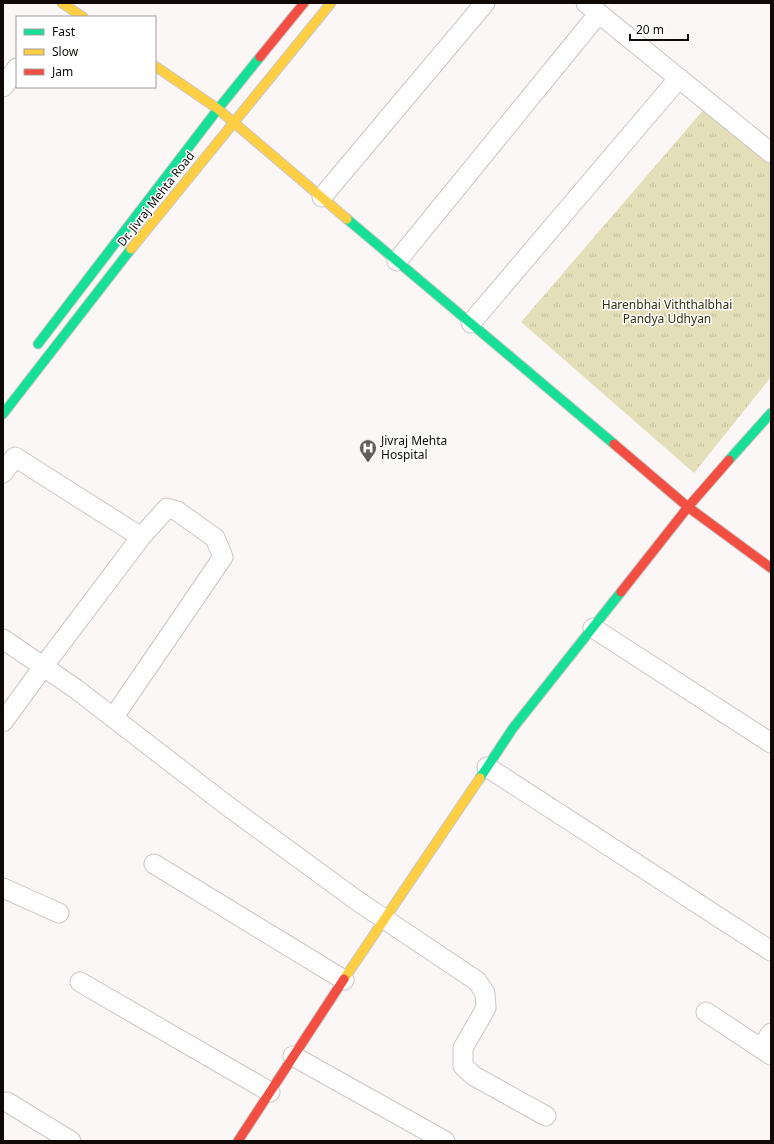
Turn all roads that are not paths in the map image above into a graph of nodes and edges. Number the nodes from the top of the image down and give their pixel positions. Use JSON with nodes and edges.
{"nodes":[{"id":1,"x":304,"y":3,"type":"edge"},
{"id":2,"x":331,"y":3,"type":"edge"},
{"id":3,"x":485,"y":3,"type":"edge"},
{"id":4,"x":61,"y":8,"type":"edge"},
{"id":5,"x":593,"y":8,"type":"edge"},
{"id":6,"x":81,"y":16,"type":"edge"},
{"id":7,"x":156,"y":67,"type":"edge"},
{"id":8,"x":16,"y":69,"type":"edge"},
{"id":9,"x":679,"y":78,"type":"junction"},
{"id":10,"x":3,"y":87,"type":"edge"},
{"id":11,"x":218,"y":109,"type":"junction"},
{"id":12,"x":233,"y":122,"type":"junction"},
{"id":13,"x":771,"y":153,"type":"edge"},
{"id":14,"x":322,"y":197,"type":"junction"},
{"id":15,"x":397,"y":261,"type":"junction"},
{"id":16,"x":471,"y":323,"type":"junction"},
{"id":17,"x":32,"y":352,"type":"dead end"},
{"id":18,"x":771,"y":413,"type":"edge"},
{"id":19,"x":3,"y":414,"type":"edge"},
{"id":20,"x":9,"y":453,"type":"edge"},
{"id":21,"x":3,"y":473,"type":"edge"},
{"id":22,"x":688,"y":507,"type":"junction"},
{"id":23,"x":141,"y":537,"type":"junction"},
{"id":24,"x":771,"y":568,"type":"edge"},
{"id":25,"x":593,"y":628,"type":"junction"},
{"id":26,"x":3,"y":639,"type":"edge"},
{"id":27,"x":43,"y":667,"type":"junction"},
{"id":28,"x":113,"y":718,"type":"junction"},
{"id":29,"x":3,"y":722,"type":"edge"},
{"id":30,"x":771,"y":743,"type":"edge"},
{"id":31,"x":487,"y":767,"type":"junction"},
{"id":32,"x":154,"y":864,"type":"dead end"},
{"id":33,"x":3,"y":888,"type":"edge"},
{"id":34,"x":59,"y":913,"type":"dead end"},
{"id":35,"x":385,"y":919,"type":"junction"},
{"id":36,"x":771,"y":951,"type":"edge"},
{"id":37,"x":344,"y":980,"type":"junction"},
{"id":38,"x":80,"y":982,"type":"dead end"},
{"id":39,"x":706,"y":1012,"type":"dead end"},
{"id":40,"x":768,"y":1045,"type":"edge"},
{"id":41,"x":293,"y":1056,"type":"junction"},
{"id":42,"x":270,"y":1092,"type":"junction"},
{"id":43,"x":7,"y":1102,"type":"dead end"},
{"id":44,"x":546,"y":1116,"type":"dead end"},
{"id":45,"x":71,"y":1141,"type":"edge"},
{"id":46,"x":238,"y":1141,"type":"edge"},
{"id":47,"x":445,"y":1141,"type":"edge"}],
"edges":[{"from":1,"to":11,"type":"street"},
{"from":2,"to":12,"type":"street","name":"Dr. Jivraj Mehta Road"},
{"from":3,"to":14,"type":"street"},
{"from":4,"to":6,"type":"street"},
{"from":5,"to":9,"type":"street"},
{"from":5,"to":15,"type":"street"},
{"from":7,"to":11,"type":"street"},
{"from":8,"to":10,"type":"street"},
{"from":9,"to":13,"type":"street"},
{"from":9,"to":16,"type":"street"},
{"from":11,"to":12,"type":"street"},
{"from":11,"to":17,"type":"street"},
{"from":12,"to":14,"type":"street"},
{"from":12,"to":19,"type":"street","name":"Dr. Jivraj Mehta Road"},
{"from":14,"to":15,"type":"street"},
{"from":15,"to":16,"type":"street"},
{"from":16,"to":22,"type":"street"},
{"from":18,"to":22,"type":"street"},
{"from":20,"to":21,"type":"street"},
{"from":20,"to":23,"type":"street"},
{"from":22,"to":24,"type":"street"},
{"from":22,"to":25,"type":"street"},
{"from":23,"to":27,"type":"street"},
{"from":23,"to":28,"type":"street"},
{"from":25,"to":30,"type":"street"},
{"from":25,"to":31,"type":"street"},
{"from":26,"to":27,"type":"street"},
{"from":27,"to":28,"type":"street"},
{"from":27,"to":29,"type":"street"},
{"from":28,"to":35,"type":"street"},
{"from":31,"to":35,"type":"street"},
{"from":31,"to":36,"type":"street"},
{"from":32,"to":37,"type":"street"},
{"from":33,"to":34,"type":"street"},
{"from":35,"to":37,"type":"street"},
{"from":35,"to":44,"type":"street"},
{"from":37,"to":41,"type":"street"},
{"from":38,"to":42,"type":"street"},
{"from":39,"to":40,"type":"street"},
{"from":41,"to":42,"type":"street"},
{"from":41,"to":47,"type":"street"},
{"from":42,"to":46,"type":"street"},
{"from":43,"to":45,"type":"street"}]}
